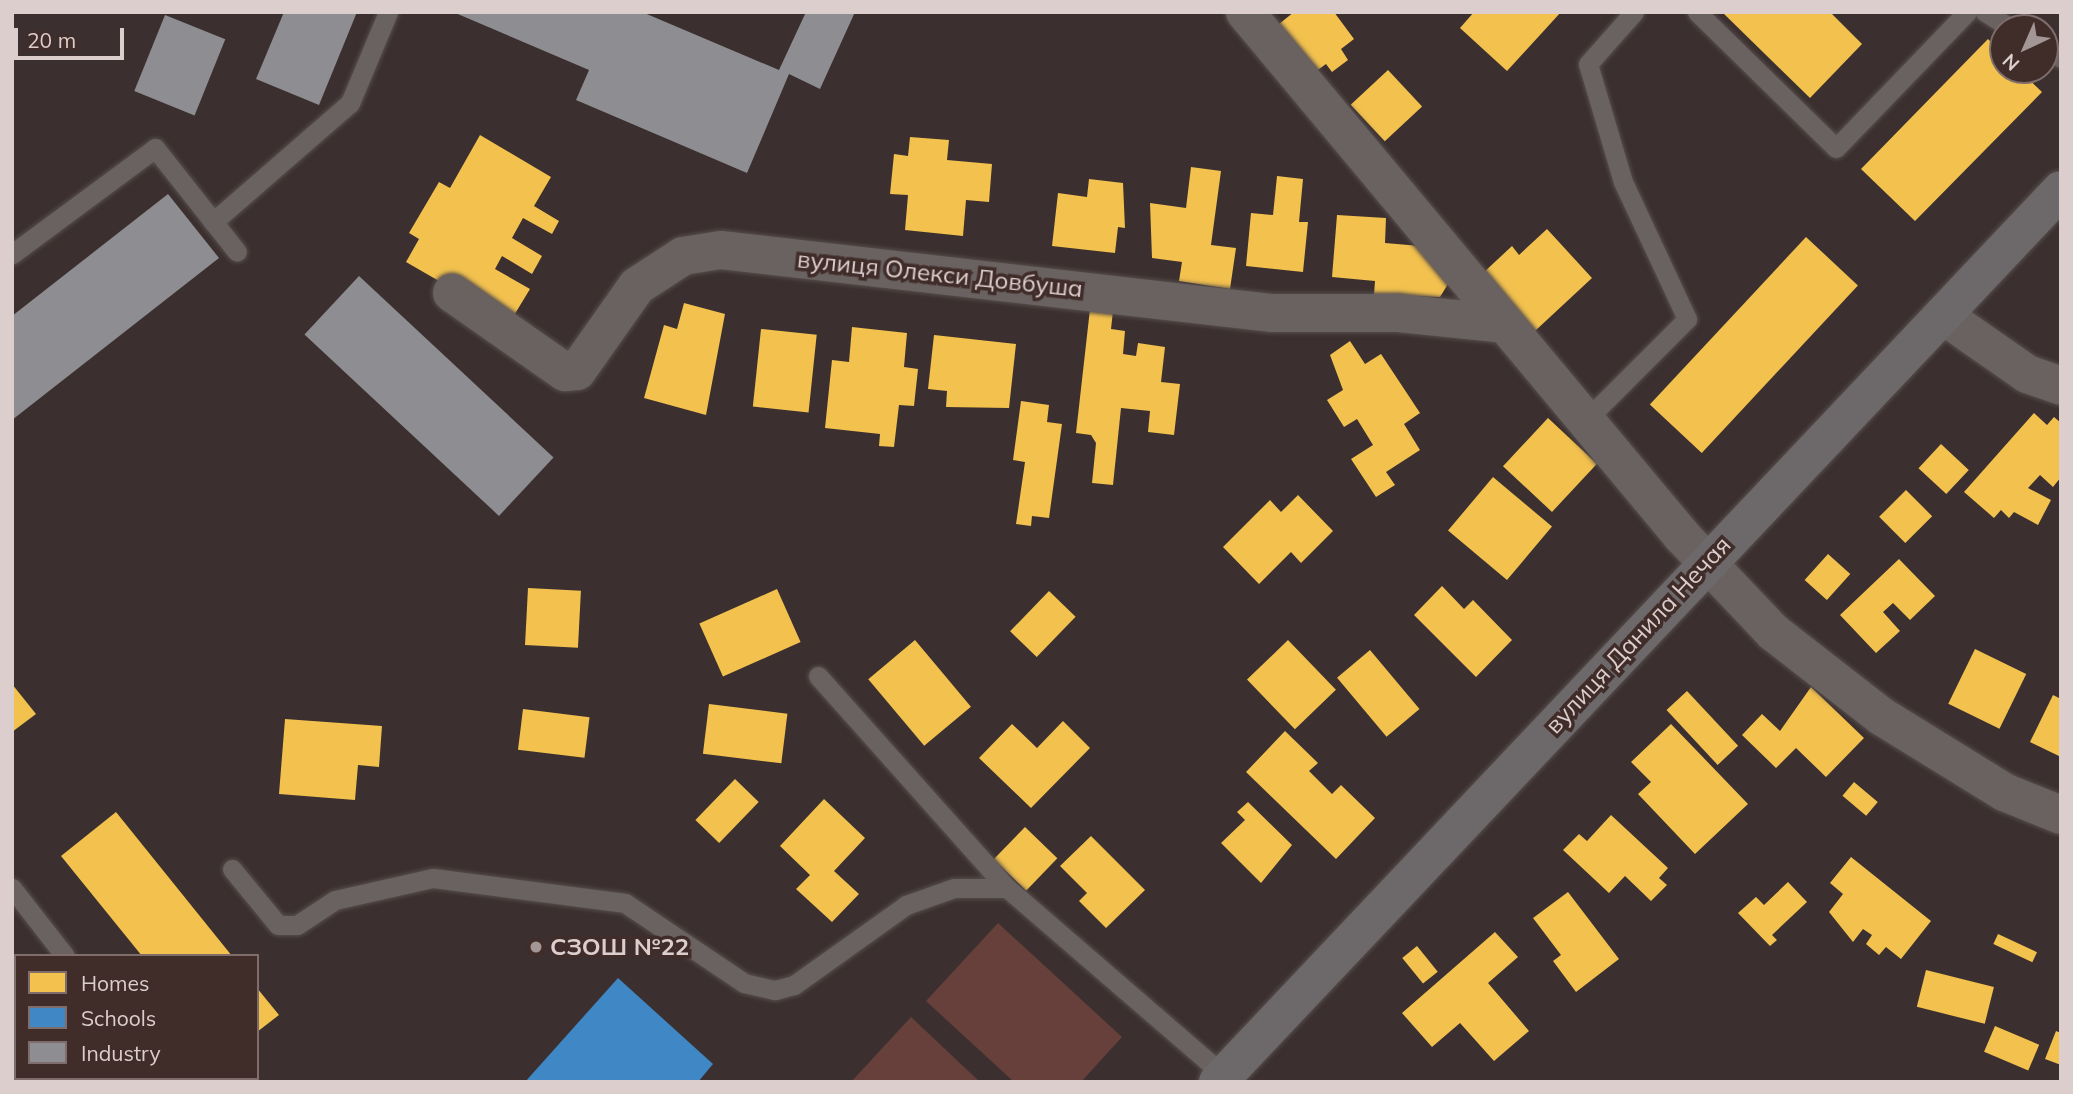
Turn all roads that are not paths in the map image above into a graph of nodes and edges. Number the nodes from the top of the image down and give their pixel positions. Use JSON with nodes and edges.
{"nodes":[{"id":1,"x":388,"y":12,"type":"edge"},
{"id":2,"x":1245,"y":12,"type":"edge"},
{"id":3,"x":1634,"y":12,"type":"edge"},
{"id":4,"x":1697,"y":12,"type":"edge"},
{"id":5,"x":1967,"y":12,"type":"edge"},
{"id":6,"x":2061,"y":190,"type":"edge"},
{"id":7,"x":213,"y":222,"type":"junction"},
{"id":8,"x":236,"y":252,"type":"dead end"},
{"id":9,"x":12,"y":254,"type":"edge"},
{"id":10,"x":452,"y":293,"type":"dead end"},
{"id":11,"x":1944,"y":316,"type":"junction"},
{"id":12,"x":1504,"y":324,"type":"junction"},
{"id":13,"x":2061,"y":386,"type":"edge"},
{"id":14,"x":1586,"y":420,"type":"junction"},
{"id":15,"x":1707,"y":561,"type":"junction"},
{"id":16,"x":818,"y":676,"type":"dead end"},
{"id":17,"x":2061,"y":815,"type":"edge"},
{"id":18,"x":232,"y":869,"type":"dead end"},
{"id":19,"x":12,"y":887,"type":"edge"},
{"id":20,"x":1007,"y":888,"type":"junction"},
{"id":21,"x":63,"y":954,"type":"edge"},
{"id":22,"x":1221,"y":1078,"type":"edge"}],
"edges":[{"from":1,"to":7,"type":"lane"},
{"from":2,"to":12,"type":"street"},
{"from":3,"to":14,"type":"lane"},
{"from":4,"to":5,"type":"lane"},
{"from":6,"to":11,"type":"main road","name":"вулиця Данила Нечая"},
{"from":7,"to":8,"type":"lane"},
{"from":7,"to":9,"type":"lane"},
{"from":10,"to":12,"type":"street","name":"вулиця Олекси Довбуша"},
{"from":11,"to":13,"type":"street"},
{"from":11,"to":15,"type":"main road","name":"вулиця Данила Нечая"},
{"from":12,"to":14,"type":"street"},
{"from":14,"to":15,"type":"street"},
{"from":15,"to":17,"type":"street"},
{"from":15,"to":22,"type":"main road","name":"вулиця Данила Нечая"},
{"from":16,"to":20,"type":"lane"},
{"from":18,"to":20,"type":"lane"},
{"from":19,"to":21,"type":"lane"},
{"from":20,"to":22,"type":"lane"}]}
